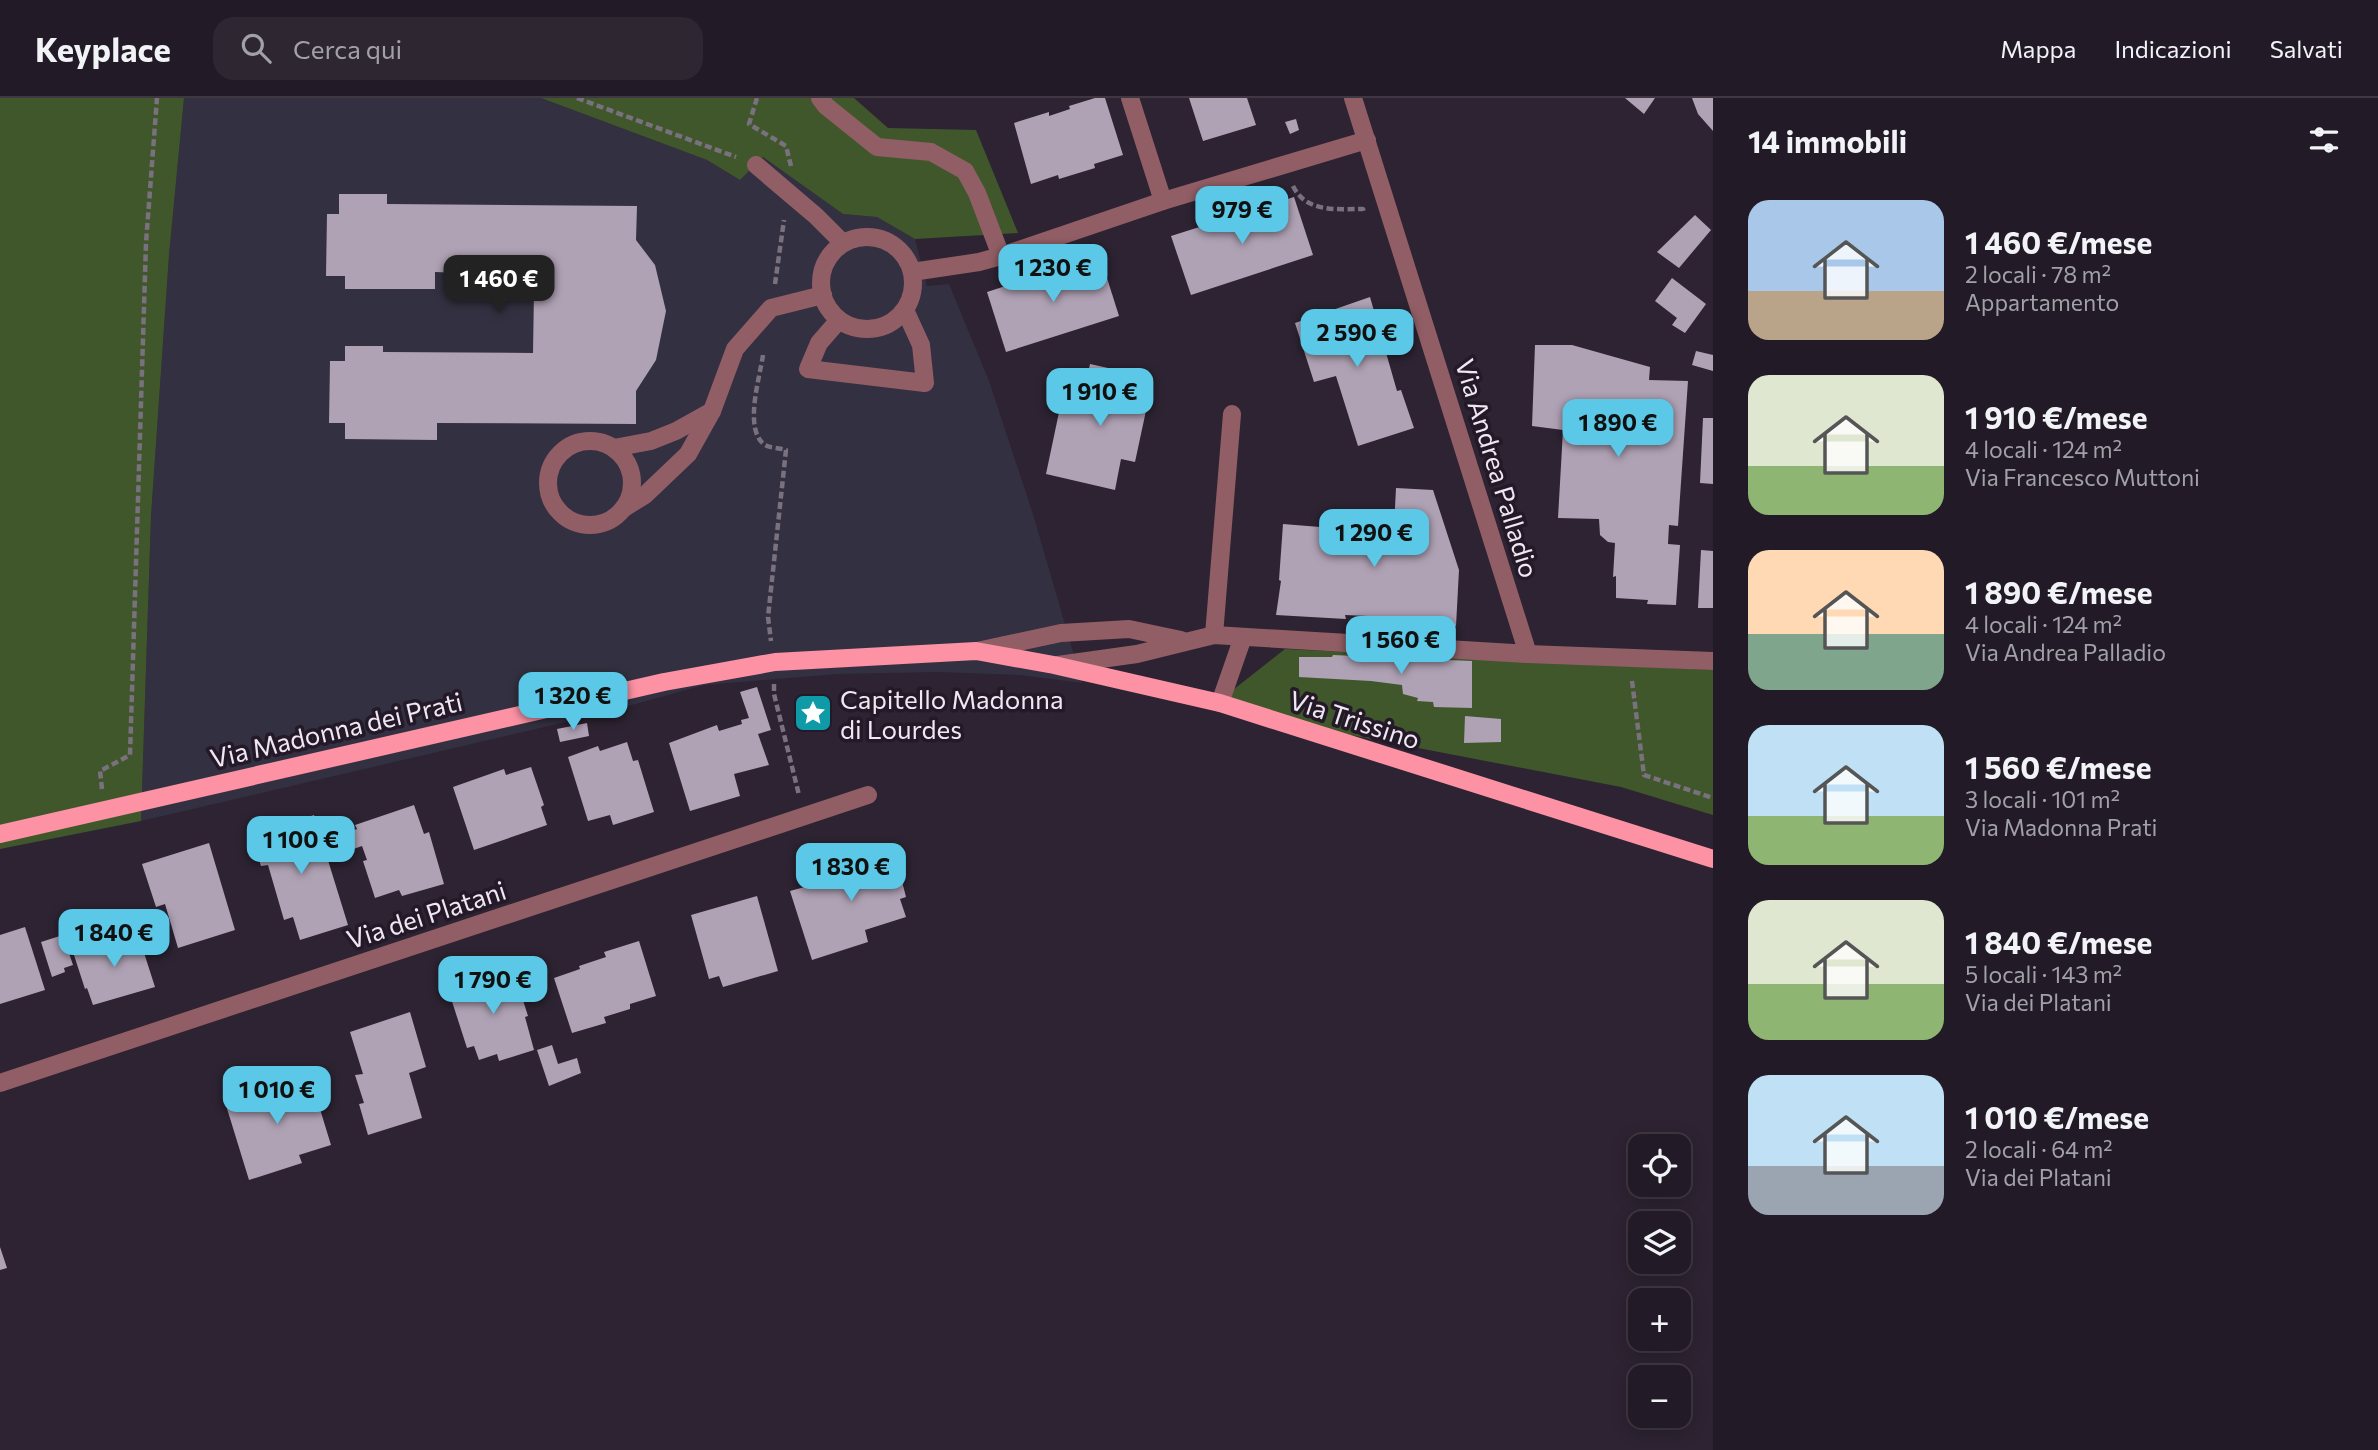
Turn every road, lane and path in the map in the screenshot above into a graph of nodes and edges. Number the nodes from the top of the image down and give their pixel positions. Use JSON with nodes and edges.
{"nodes":[{"id":1,"x":157,"y":98,"type":"edge"},
{"id":2,"x":577,"y":98,"type":"edge"},
{"id":3,"x":820,"y":98,"type":"edge"},
{"id":4,"x":1130,"y":98,"type":"edge"},
{"id":5,"x":1353,"y":98,"type":"edge"},
{"id":6,"x":1367,"y":140,"type":"junction"},
{"id":7,"x":757,"y":165,"type":"joint"},
{"id":8,"x":1163,"y":201,"type":"junction"},
{"id":9,"x":843,"y":243,"type":"junction"},
{"id":10,"x":1001,"y":256,"type":"junction"},
{"id":11,"x":912,"y":272,"type":"junction"},
{"id":12,"x":822,"y":295,"type":"junction"},
{"id":13,"x":771,"y":308,"type":"junction"},
{"id":14,"x":905,"y":310,"type":"junction"},
{"id":15,"x":839,"y":320,"type":"junction"},
{"id":16,"x":712,"y":411,"type":"junction"},
{"id":17,"x":1232,"y":414,"type":"dead end"},
{"id":18,"x":614,"y":448,"type":"junction"},
{"id":19,"x":624,"y":508,"type":"junction"},
{"id":20,"x":1213,"y":635,"type":"junction"},
{"id":21,"x":1243,"y":637,"type":"junction"},
{"id":22,"x":1184,"y":641,"type":"junction"},
{"id":23,"x":976,"y":651,"type":"junction"},
{"id":24,"x":1528,"y":654,"type":"junction"},
{"id":25,"x":1628,"y":657,"type":"junction"},
{"id":26,"x":1713,"y":661,"type":"edge"},
{"id":27,"x":775,"y":662,"type":"junction"},
{"id":28,"x":1054,"y":665,"type":"junction"},
{"id":29,"x":1220,"y":703,"type":"junction"},
{"id":30,"x":868,"y":795,"type":"dead end"},
{"id":31,"x":1713,"y":798,"type":"edge"},
{"id":32,"x":105,"y":810,"type":"junction"},
{"id":33,"x":804,"y":816,"type":"junction"},
{"id":34,"x":0,"y":834,"type":"edge"},
{"id":35,"x":1713,"y":859,"type":"edge"},
{"id":36,"x":0,"y":1083,"type":"edge"}],
"edges":[{"from":1,"to":32,"type":"path"},
{"from":2,"to":7,"type":"path"},
{"from":3,"to":10,"type":"street"},
{"from":4,"to":8,"type":"street"},
{"from":5,"to":6,"type":"street","name":"Via Andrea Palladio"},
{"from":6,"to":8,"type":"street"},
{"from":6,"to":24,"type":"street","name":"Via Andrea Palladio"},
{"from":7,"to":9,"type":"street"},
{"from":8,"to":10,"type":"street"},
{"from":9,"to":11,"type":"street"},
{"from":9,"to":12,"type":"street"},
{"from":10,"to":11,"type":"street"},
{"from":11,"to":14,"type":"street"},
{"from":12,"to":13,"type":"street"},
{"from":12,"to":15,"type":"street"},
{"from":13,"to":16,"type":"street"},
{"from":13,"to":27,"type":"path"},
{"from":14,"to":15,"type":"street"},
{"from":14,"to":15,"type":"street"},
{"from":16,"to":18,"type":"street"},
{"from":16,"to":19,"type":"street"},
{"from":17,"to":20,"type":"street"},
{"from":18,"to":19,"type":"street"},
{"from":18,"to":19,"type":"street"},
{"from":20,"to":21,"type":"street"},
{"from":20,"to":22,"type":"street"},
{"from":21,"to":24,"type":"street"},
{"from":21,"to":29,"type":"street"},
{"from":22,"to":23,"type":"street"},
{"from":22,"to":28,"type":"street"},
{"from":23,"to":27,"type":"main road","name":"Via Madonna dei Prati"},
{"from":23,"to":28,"type":"main road","name":"Via Trissino"},
{"from":24,"to":25,"type":"street"},
{"from":25,"to":26,"type":"street"},
{"from":25,"to":31,"type":"path"},
{"from":27,"to":32,"type":"main road","name":"Via Madonna dei Prati"},
{"from":27,"to":33,"type":"path"},
{"from":28,"to":29,"type":"main road","name":"Via Trissino"},
{"from":29,"to":35,"type":"main road","name":"Via Trissino"},
{"from":30,"to":33,"type":"street","name":"Via dei Platani"},
{"from":32,"to":34,"type":"main road","name":"Via Madonna dei Prati"},
{"from":33,"to":36,"type":"street","name":"Via dei Platani"}]}
